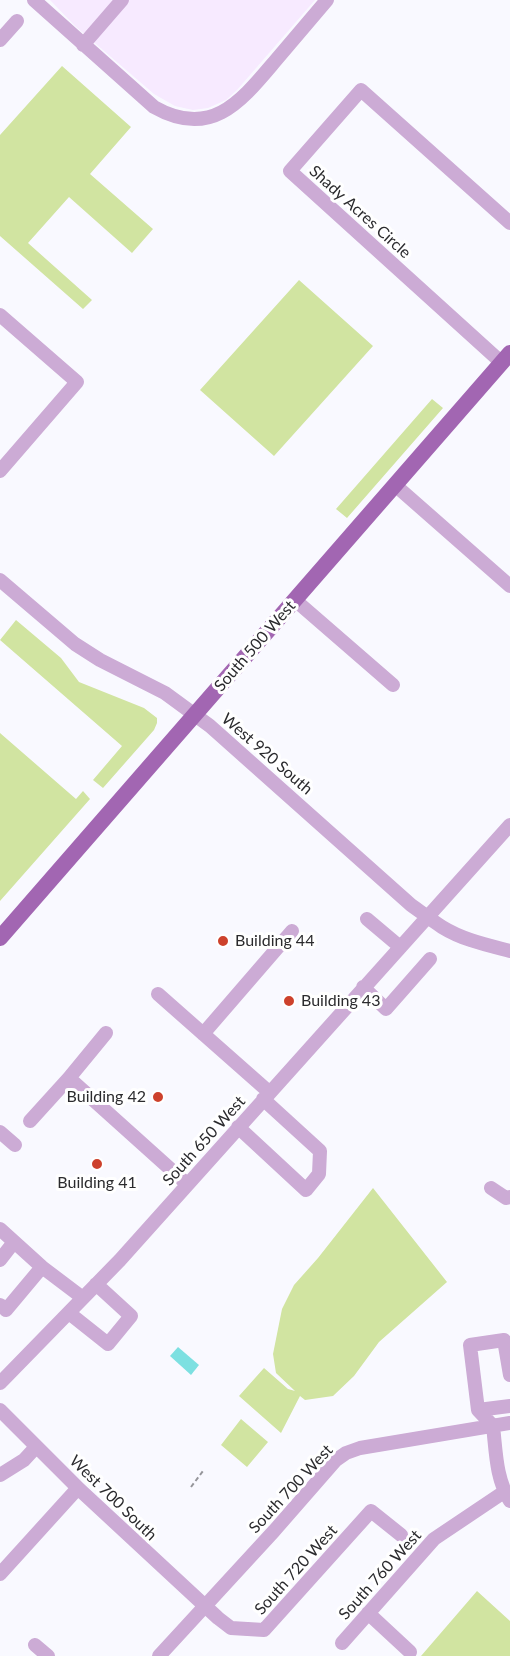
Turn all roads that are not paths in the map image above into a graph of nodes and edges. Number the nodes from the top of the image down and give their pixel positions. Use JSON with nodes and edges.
{"nodes":[{"id":1,"x":34,"y":0,"type":"edge"},
{"id":2,"x":122,"y":0,"type":"edge"},
{"id":3,"x":327,"y":0,"type":"edge"},
{"id":4,"x":17,"y":21,"type":"dead end"},
{"id":5,"x":0,"y":40,"type":"edge"},
{"id":6,"x":83,"y":45,"type":"junction"},
{"id":7,"x":510,"y":223,"type":"edge"},
{"id":8,"x":0,"y":315,"type":"edge"},
{"id":9,"x":506,"y":358,"type":"edge"},
{"id":10,"x":0,"y":471,"type":"edge"},
{"id":11,"x":395,"y":485,"type":"junction"},
{"id":12,"x":0,"y":580,"type":"edge"},
{"id":13,"x":510,"y":586,"type":"edge"},
{"id":14,"x":296,"y":600,"type":"junction"},
{"id":15,"x":393,"y":685,"type":"dead end"},
{"id":16,"x":195,"y":714,"type":"junction"},
{"id":17,"x":510,"y":825,"type":"edge"},
{"id":18,"x":427,"y":916,"type":"junction"},
{"id":19,"x":367,"y":919,"type":"dead end"},
{"id":20,"x":292,"y":931,"type":"dead end"},
{"id":21,"x":0,"y":938,"type":"edge"},
{"id":22,"x":399,"y":946,"type":"junction"},
{"id":23,"x":510,"y":951,"type":"edge"},
{"id":24,"x":430,"y":959,"type":"dead end"},
{"id":25,"x":363,"y":987,"type":"junction"},
{"id":26,"x":158,"y":994,"type":"dead end"},
{"id":27,"x":106,"y":1033,"type":"dead end"},
{"id":28,"x":203,"y":1034,"type":"junction"},
{"id":29,"x":69,"y":1078,"type":"junction"},
{"id":30,"x":266,"y":1096,"type":"junction"},
{"id":31,"x":30,"y":1121,"type":"dead end"},
{"id":32,"x":237,"y":1127,"type":"junction"},
{"id":33,"x":0,"y":1132,"type":"edge"},
{"id":34,"x":15,"y":1145,"type":"dead end"},
{"id":35,"x":187,"y":1184,"type":"junction"},
{"id":36,"x":491,"y":1188,"type":"dead end"},
{"id":37,"x":510,"y":1197,"type":"edge"},
{"id":38,"x":0,"y":1229,"type":"edge"},
{"id":39,"x":14,"y":1242,"type":"junction"},
{"id":40,"x":0,"y":1260,"type":"edge"},
{"id":41,"x":42,"y":1268,"type":"junction"},
{"id":42,"x":96,"y":1284,"type":"junction"},
{"id":43,"x":83,"y":1298,"type":"junction"},
{"id":44,"x":0,"y":1305,"type":"edge"},
{"id":45,"x":69,"y":1313,"type":"junction"},
{"id":46,"x":510,"y":1375,"type":"edge"},
{"id":47,"x":0,"y":1383,"type":"edge"},
{"id":48,"x":510,"y":1406,"type":"edge"},
{"id":49,"x":0,"y":1410,"type":"edge"},
{"id":50,"x":478,"y":1410,"type":"junction"},
{"id":51,"x":510,"y":1423,"type":"edge"},
{"id":52,"x":493,"y":1426,"type":"junction"},
{"id":53,"x":36,"y":1447,"type":"junction"},
{"id":54,"x":0,"y":1475,"type":"edge"},
{"id":55,"x":78,"y":1488,"type":"junction"},
{"id":56,"x":507,"y":1496,"type":"edge"},
{"id":57,"x":401,"y":1535,"type":"dead end"},
{"id":58,"x":0,"y":1574,"type":"edge"},
{"id":59,"x":206,"y":1607,"type":"junction"},
{"id":60,"x":368,"y":1613,"type":"junction"},
{"id":61,"x":342,"y":1642,"type":"dead end"},
{"id":62,"x":35,"y":1645,"type":"dead end"},
{"id":63,"x":410,"y":1652,"type":"dead end"},
{"id":64,"x":164,"y":1654,"type":"edge"},
{"id":65,"x":48,"y":1656,"type":"edge"}],
"edges":[{"from":1,"to":6,"type":"street"},
{"from":2,"to":6,"type":"street"},
{"from":3,"to":6,"type":"street"},
{"from":4,"to":5,"type":"street"},
{"from":7,"to":9,"type":"street","name":"Shady Acres Circle"},
{"from":8,"to":10,"type":"street"},
{"from":9,"to":11,"type":"main road","name":"South 500 West"},
{"from":11,"to":13,"type":"street"},
{"from":11,"to":14,"type":"main road","name":"South 500 West"},
{"from":12,"to":16,"type":"street","name":"West 920 South"},
{"from":14,"to":15,"type":"street"},
{"from":14,"to":16,"type":"main road","name":"South 500 West"},
{"from":16,"to":18,"type":"street","name":"West 920 South"},
{"from":16,"to":21,"type":"main road","name":"South 500 West"},
{"from":17,"to":18,"type":"street","name":"South 650 West"},
{"from":18,"to":22,"type":"street","name":"South 650 West"},
{"from":18,"to":23,"type":"street","name":"West 920 South"},
{"from":19,"to":22,"type":"street"},
{"from":20,"to":28,"type":"street"},
{"from":22,"to":25,"type":"street","name":"South 650 West"},
{"from":24,"to":25,"type":"street"},
{"from":25,"to":30,"type":"street","name":"South 650 West"},
{"from":26,"to":28,"type":"street"},
{"from":27,"to":29,"type":"street"},
{"from":28,"to":30,"type":"street"},
{"from":29,"to":31,"type":"street"},
{"from":29,"to":35,"type":"street"},
{"from":30,"to":32,"type":"street","name":"South 650 West"},
{"from":30,"to":32,"type":"street"},
{"from":32,"to":35,"type":"street","name":"South 650 West"},
{"from":33,"to":34,"type":"street"},
{"from":35,"to":42,"type":"street","name":"South 650 West"},
{"from":36,"to":37,"type":"street"},
{"from":38,"to":39,"type":"street"},
{"from":39,"to":40,"type":"street"},
{"from":39,"to":41,"type":"street"},
{"from":41,"to":43,"type":"street"},
{"from":41,"to":44,"type":"street"},
{"from":42,"to":43,"type":"street","name":"South 650 West"},
{"from":42,"to":45,"type":"street"},
{"from":43,"to":45,"type":"street","name":"South 650 West"},
{"from":45,"to":47,"type":"street","name":"South 650 West"},
{"from":46,"to":50,"type":"street"},
{"from":48,"to":50,"type":"street"},
{"from":49,"to":53,"type":"street","name":"West 700 South"},
{"from":50,"to":52,"type":"street"},
{"from":51,"to":52,"type":"street","name":"South 700 West"},
{"from":52,"to":56,"type":"street"},
{"from":52,"to":59,"type":"street","name":"South 700 West"},
{"from":53,"to":54,"type":"street"},
{"from":53,"to":55,"type":"street","name":"West 700 South"},
{"from":55,"to":58,"type":"street"},
{"from":55,"to":59,"type":"street","name":"West 700 South"},
{"from":56,"to":60,"type":"street","name":"South 760 West"},
{"from":57,"to":59,"type":"street","name":"South 720 West"},
{"from":59,"to":64,"type":"street","name":"South 700 West"},
{"from":60,"to":61,"type":"street","name":"South 760 West"},
{"from":60,"to":63,"type":"street"},
{"from":62,"to":65,"type":"street"}]}
